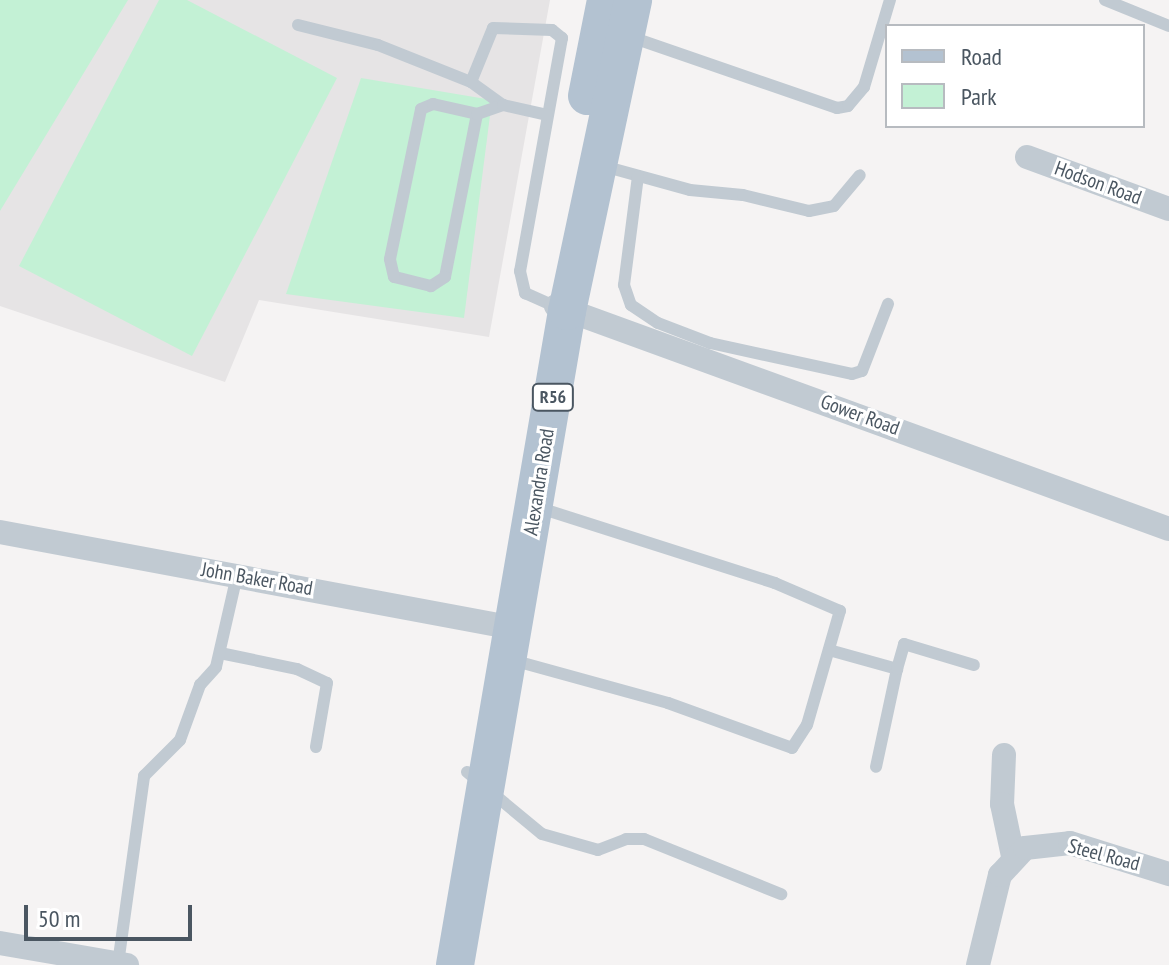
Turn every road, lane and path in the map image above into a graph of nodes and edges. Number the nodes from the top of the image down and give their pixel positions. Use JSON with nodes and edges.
{"nodes":[{"id":1,"x":890,"y":0,"type":"edge"},
{"id":2,"x":1105,"y":0,"type":"edge"},
{"id":3,"x":615,"y":15,"type":"edge"},
{"id":4,"x":298,"y":25,"type":"dead end"},
{"id":5,"x":1169,"y":26,"type":"edge"},
{"id":6,"x":471,"y":82,"type":"junction"},
{"id":7,"x":503,"y":105,"type":"junction"},
{"id":8,"x":477,"y":114,"type":"junction"},
{"id":9,"x":547,"y":115,"type":"junction"},
{"id":10,"x":1027,"y":157,"type":"dead end"},
{"id":11,"x":596,"y":164,"type":"junction"},
{"id":12,"x":860,"y":175,"type":"dead end"},
{"id":13,"x":638,"y":176,"type":"junction"},
{"id":14,"x":1169,"y":209,"type":"edge"},
{"id":15,"x":888,"y":304,"type":"dead end"},
{"id":16,"x":559,"y":307,"type":"junction"},
{"id":17,"x":535,"y":506,"type":"junction"},
{"id":18,"x":1169,"y":529,"type":"edge"},
{"id":19,"x":0,"y":532,"type":"edge"},
{"id":20,"x":237,"y":575,"type":"junction"},
{"id":21,"x":506,"y":636,"type":"junction"},
{"id":22,"x":829,"y":650,"type":"junction"},
{"id":23,"x":220,"y":653,"type":"junction"},
{"id":24,"x":974,"y":665,"type":"dead end"},
{"id":25,"x":897,"y":669,"type":"junction"},
{"id":26,"x":316,"y":747,"type":"dead end"},
{"id":27,"x":1004,"y":755,"type":"dead end"},
{"id":28,"x":876,"y":767,"type":"dead end"},
{"id":29,"x":476,"y":779,"type":"junction"},
{"id":30,"x":1013,"y":856,"type":"junction"},
{"id":31,"x":1168,"y":867,"type":"edge"},
{"id":32,"x":781,"y":894,"type":"dead end"},
{"id":33,"x":0,"y":943,"type":"edge"},
{"id":34,"x":123,"y":964,"type":"edge"},
{"id":35,"x":432,"y":965,"type":"edge"},
{"id":36,"x":455,"y":965,"type":"edge"},
{"id":37,"x":978,"y":965,"type":"edge"}],
"edges":[{"from":1,"to":3,"type":"lane"},
{"from":2,"to":5,"type":"lane"},
{"from":3,"to":11,"type":"main road","name":"Alexandra Road","number":"R56"},
{"from":3,"to":16,"type":"main road","name":"Alexandra Road","number":"R56"},
{"from":4,"to":6,"type":"lane"},
{"from":6,"to":7,"type":"lane"},
{"from":6,"to":9,"type":"lane"},
{"from":7,"to":8,"type":"lane"},
{"from":7,"to":9,"type":"lane"},
{"from":8,"to":8,"type":"lane"},
{"from":9,"to":16,"type":"lane"},
{"from":10,"to":14,"type":"street","name":"Hodson Road"},
{"from":11,"to":13,"type":"lane"},
{"from":11,"to":16,"type":"main road","name":"Alexandra Road","number":"R56"},
{"from":12,"to":13,"type":"lane"},
{"from":13,"to":15,"type":"lane"},
{"from":16,"to":17,"type":"main road","name":"Alexandra Road","number":"R56"},
{"from":16,"to":18,"type":"street","name":"Gower Road"},
{"from":16,"to":21,"type":"main road","name":"Alexandra Road","number":"R56"},
{"from":17,"to":21,"type":"main road","name":"Alexandra Road","number":"R56"},
{"from":17,"to":22,"type":"lane"},
{"from":19,"to":20,"type":"street","name":"John Baker Road"},
{"from":20,"to":21,"type":"street","name":"John Baker Road"},
{"from":20,"to":23,"type":"lane"},
{"from":21,"to":22,"type":"lane"},
{"from":21,"to":29,"type":"main road","name":"Alexandra Road","number":"R56"},
{"from":22,"to":25,"type":"lane"},
{"from":23,"to":26,"type":"lane"},
{"from":23,"to":34,"type":"lane"},
{"from":24,"to":25,"type":"lane"},
{"from":25,"to":28,"type":"lane"},
{"from":27,"to":30,"type":"street"},
{"from":29,"to":32,"type":"lane"},
{"from":29,"to":35,"type":"main road","name":"Alexandra Road","number":"R56"},
{"from":29,"to":36,"type":"main road","name":"Alexandra Road","number":"R56"},
{"from":30,"to":31,"type":"street","name":"Steel Road"},
{"from":30,"to":37,"type":"street"},
{"from":33,"to":34,"type":"street"}]}
